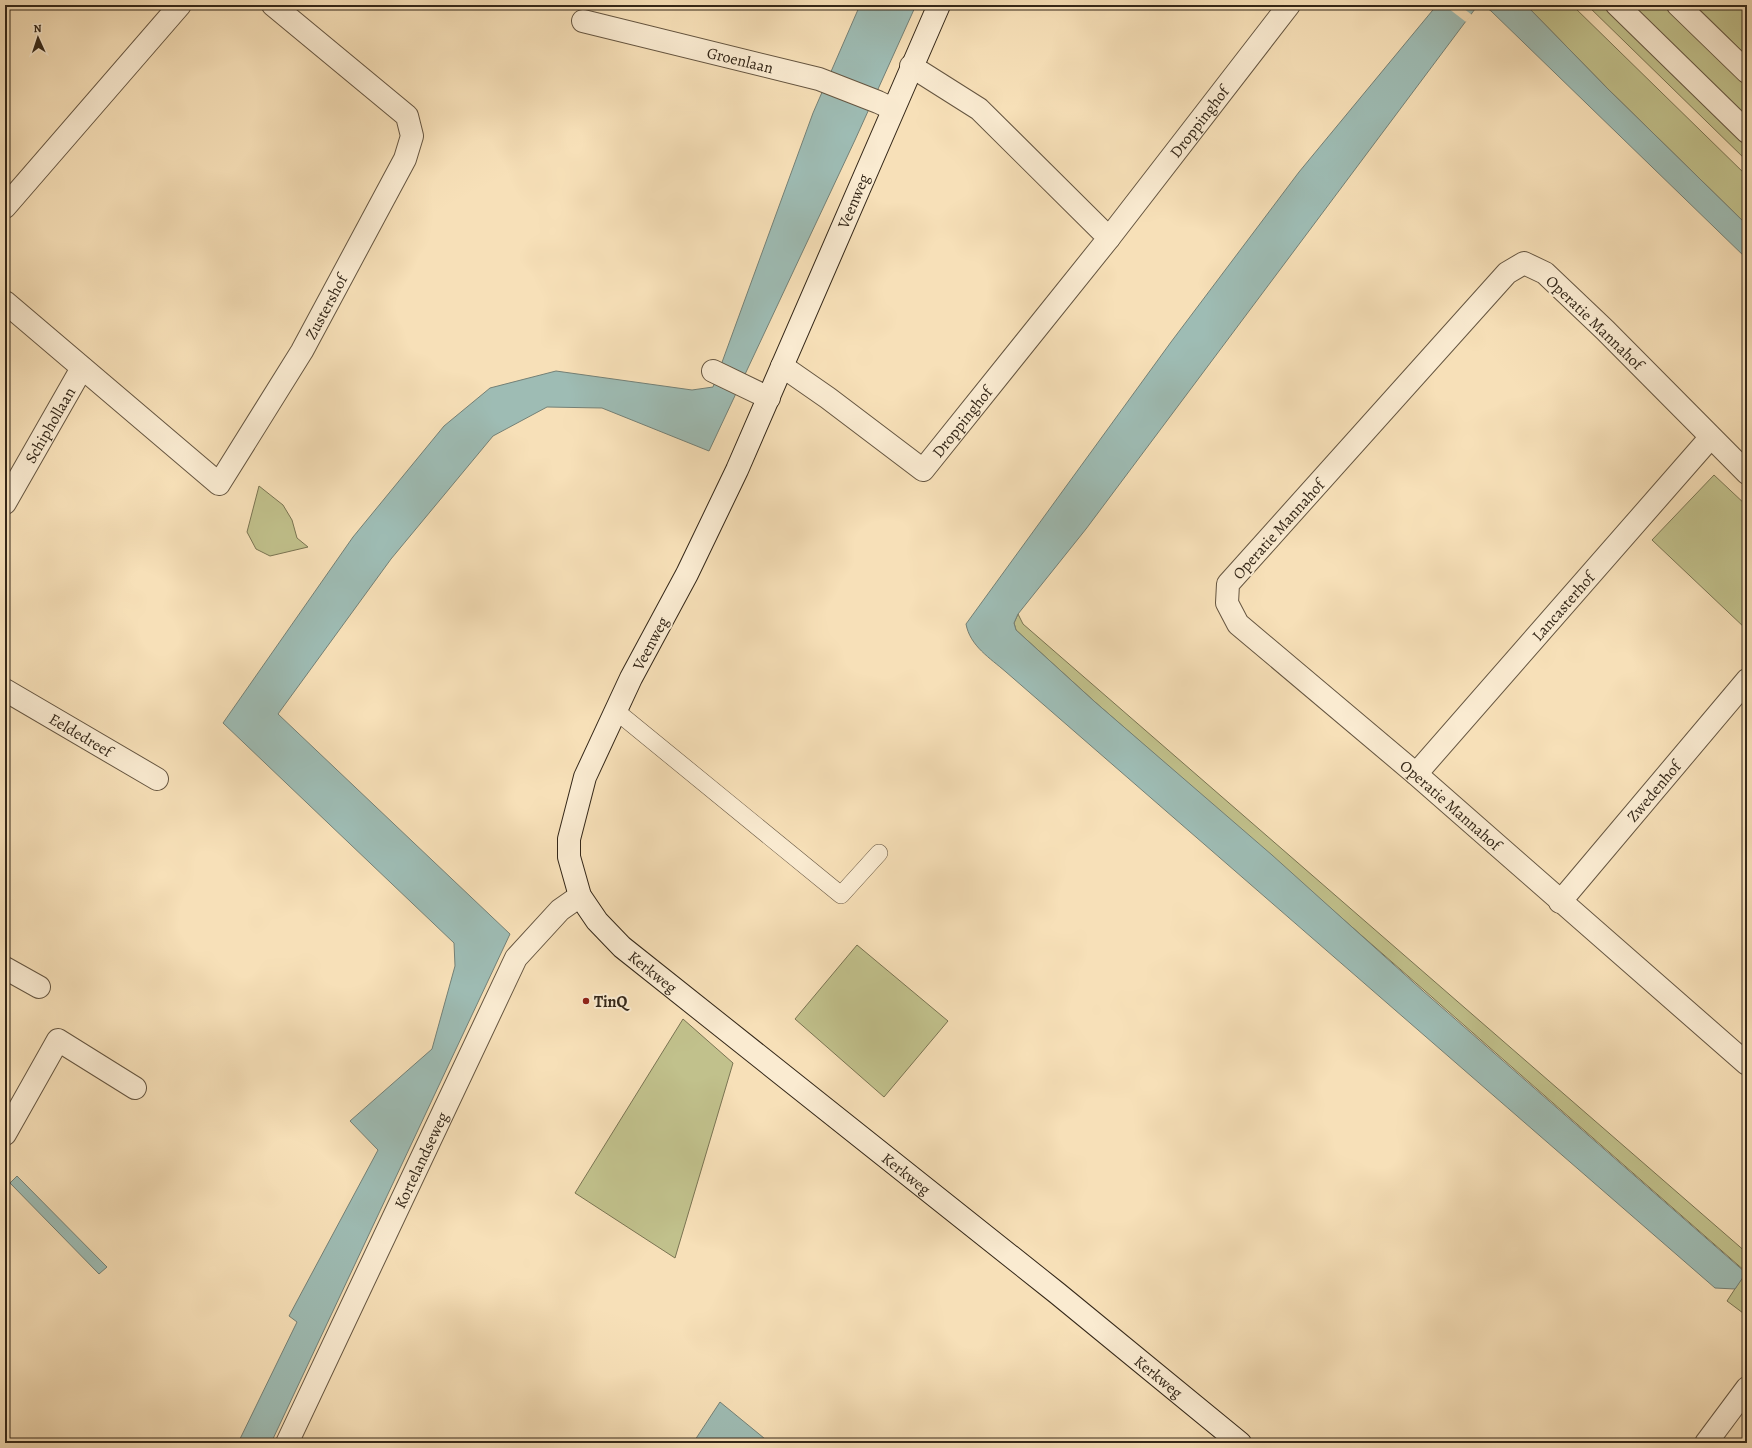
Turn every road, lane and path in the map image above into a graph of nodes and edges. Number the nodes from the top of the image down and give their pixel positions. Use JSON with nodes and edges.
{"nodes":[{"id":1,"x":180,"y":5,"type":"edge"},
{"id":2,"x":273,"y":5,"type":"edge"},
{"id":3,"x":939,"y":5,"type":"edge"},
{"id":4,"x":1288,"y":5,"type":"edge"},
{"id":5,"x":1616,"y":5,"type":"edge"},
{"id":6,"x":1678,"y":5,"type":"edge"},
{"id":7,"x":583,"y":21,"type":"dead end"},
{"id":8,"x":911,"y":66,"type":"junction"},
{"id":9,"x":1747,"y":72,"type":"edge"},
{"id":10,"x":885,"y":106,"type":"junction"},
{"id":11,"x":1747,"y":132,"type":"edge"},
{"id":12,"x":5,"y":207,"type":"edge"},
{"id":13,"x":1109,"y":238,"type":"junction"},
{"id":14,"x":5,"y":302,"type":"edge"},
{"id":15,"x":782,"y":366,"type":"junction"},
{"id":16,"x":82,"y":368,"type":"junction"},
{"id":17,"x":713,"y":371,"type":"dead end"},
{"id":18,"x":769,"y":398,"type":"junction"},
{"id":19,"x":1710,"y":438,"type":"junction"},
{"id":20,"x":1747,"y":473,"type":"edge"},
{"id":21,"x":5,"y":503,"type":"edge"},
{"id":22,"x":1747,"y":680,"type":"edge"},
{"id":23,"x":5,"y":690,"type":"edge"},
{"id":24,"x":616,"y":711,"type":"junction"},
{"id":25,"x":1416,"y":774,"type":"junction"},
{"id":26,"x":157,"y":779,"type":"dead end"},
{"id":27,"x":879,"y":853,"type":"dead end"},
{"id":28,"x":580,"y":896,"type":"junction"},
{"id":29,"x":1560,"y":902,"type":"junction"},
{"id":30,"x":5,"y":968,"type":"edge"},
{"id":31,"x":39,"y":987,"type":"dead end"},
{"id":32,"x":1747,"y":1064,"type":"edge"},
{"id":33,"x":135,"y":1088,"type":"dead end"},
{"id":34,"x":5,"y":1134,"type":"edge"},
{"id":35,"x":1747,"y":1388,"type":"edge"},
{"id":36,"x":287,"y":1443,"type":"edge"},
{"id":37,"x":1240,"y":1443,"type":"edge"},
{"id":38,"x":1706,"y":1443,"type":"edge"}],
"edges":[{"from":1,"to":12,"type":"street"},
{"from":2,"to":16,"type":"street","name":"Zustershof"},
{"from":3,"to":8,"type":"street","name":"Veenweg"},
{"from":4,"to":13,"type":"street","name":"Droppinghof"},
{"from":5,"to":11,"type":"street"},
{"from":6,"to":9,"type":"street"},
{"from":7,"to":10,"type":"street","name":"Groenlaan"},
{"from":8,"to":10,"type":"street","name":"Veenweg"},
{"from":8,"to":13,"type":"street"},
{"from":10,"to":15,"type":"street","name":"Veenweg"},
{"from":13,"to":15,"type":"street","name":"Droppinghof"},
{"from":14,"to":16,"type":"street"},
{"from":15,"to":18,"type":"street","name":"Veenweg"},
{"from":16,"to":21,"type":"street","name":"Schiphollaan"},
{"from":17,"to":18,"type":"street"},
{"from":18,"to":24,"type":"street","name":"Veenweg"},
{"from":19,"to":20,"type":"street","name":"Operatie Mannahof"},
{"from":19,"to":25,"type":"street","name":"Lancasterhof"},
{"from":19,"to":25,"type":"street","name":"Operatie Mannahof"},
{"from":22,"to":29,"type":"street","name":"Zwedenhof"},
{"from":23,"to":26,"type":"street","name":"Eeldedreef"},
{"from":24,"to":27,"type":"lane"},
{"from":24,"to":28,"type":"street","name":"Veenweg"},
{"from":25,"to":29,"type":"street","name":"Operatie Mannahof"},
{"from":28,"to":36,"type":"street","name":"Kortelandseweg"},
{"from":28,"to":37,"type":"street","name":"Kerkweg"},
{"from":29,"to":32,"type":"street","name":"Operatie Mannahof"},
{"from":30,"to":31,"type":"street"},
{"from":33,"to":34,"type":"street"},
{"from":35,"to":38,"type":"street"}]}
